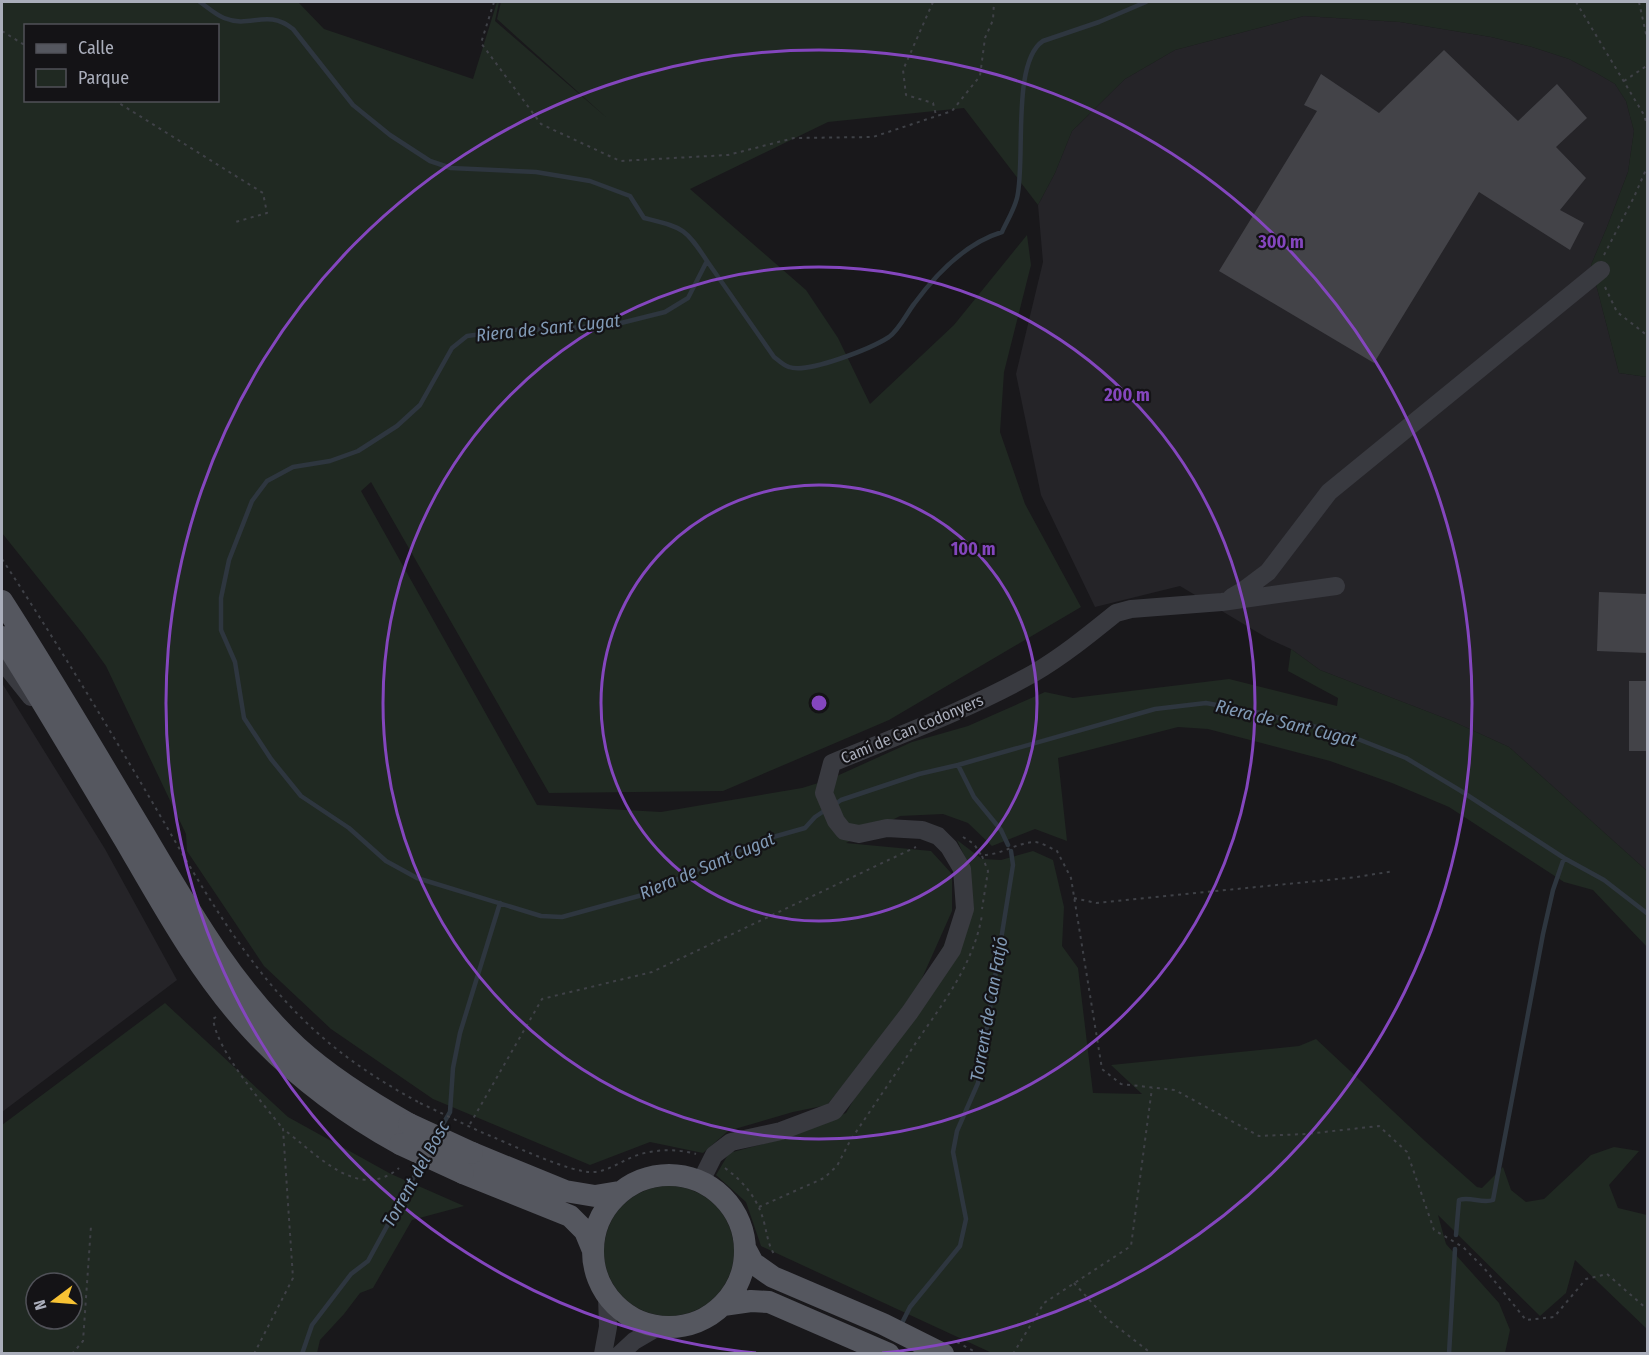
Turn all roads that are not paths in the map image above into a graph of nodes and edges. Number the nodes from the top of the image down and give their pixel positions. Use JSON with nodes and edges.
{"nodes":[{"id":1,"x":1601,"y":270,"type":"road end"},
{"id":2,"x":1336,"y":586,"type":"dead end"},
{"id":3,"x":2,"y":601,"type":"edge"},
{"id":4,"x":1222,"y":602,"type":"junction"},
{"id":5,"x":2,"y":638,"type":"edge"},
{"id":6,"x":2,"y":661,"type":"edge"},
{"id":7,"x":57,"y":726,"type":"junction"},
{"id":8,"x":405,"y":1134,"type":"junction"},
{"id":9,"x":472,"y":1153,"type":"junction"},
{"id":10,"x":701,"y":1181,"type":"junction"},
{"id":11,"x":619,"y":1192,"type":"junction"},
{"id":12,"x":592,"y":1248,"type":"junction"},
{"id":13,"x":745,"y":1248,"type":"junction"},
{"id":14,"x":607,"y":1296,"type":"junction"},
{"id":15,"x":723,"y":1305,"type":"junction"},
{"id":16,"x":658,"y":1327,"type":"junction"},
{"id":17,"x":603,"y":1353,"type":"edge"},
{"id":18,"x":620,"y":1353,"type":"edge"},
{"id":19,"x":889,"y":1353,"type":"edge"},
{"id":20,"x":943,"y":1353,"type":"edge"}],
"edges":[{"from":1,"to":4,"type":"street"},
{"from":2,"to":4,"type":"street"},
{"from":3,"to":8,"type":"main road"},
{"from":4,"to":10,"type":"street","name":"Camí de Can Codonyers"},
{"from":5,"to":7,"type":"main road"},
{"from":6,"to":7,"type":"street"},
{"from":7,"to":8,"type":"main road"},
{"from":8,"to":9,"type":"main road","bridge":true},
{"from":9,"to":11,"type":"main road"},
{"from":9,"to":12,"type":"main road"},
{"from":10,"to":11,"type":"main road"},
{"from":10,"to":13,"type":"main road"},
{"from":11,"to":12,"type":"main road"},
{"from":12,"to":14,"type":"main road"},
{"from":13,"to":15,"type":"main road"},
{"from":13,"to":20,"type":"main road"},
{"from":14,"to":16,"type":"main road"},
{"from":14,"to":17,"type":"street"},
{"from":15,"to":16,"type":"main road"},
{"from":15,"to":19,"type":"main road"},
{"from":16,"to":18,"type":"street"}]}
